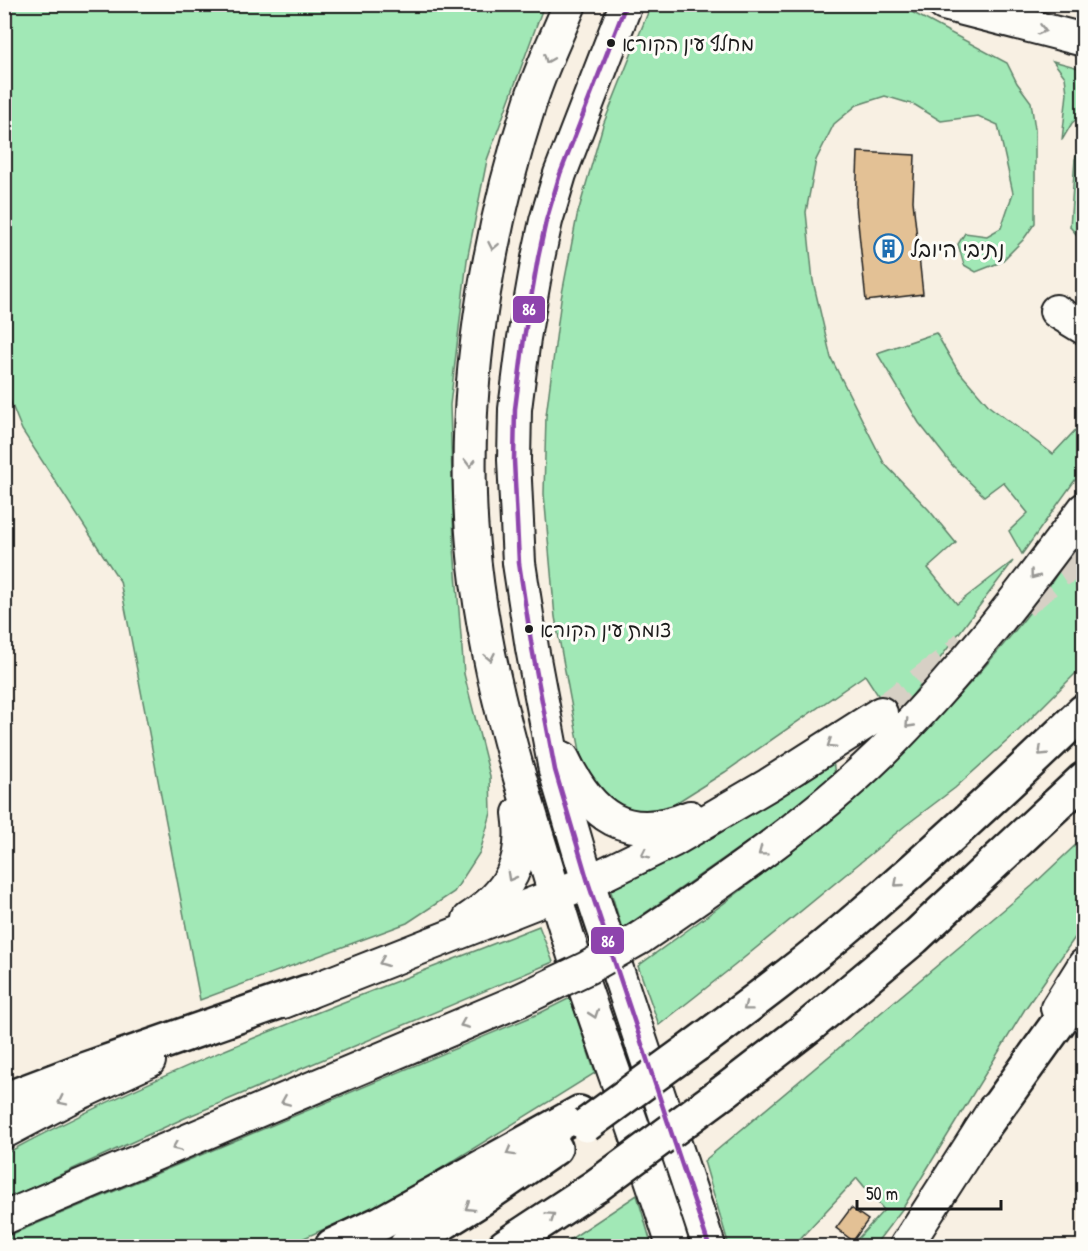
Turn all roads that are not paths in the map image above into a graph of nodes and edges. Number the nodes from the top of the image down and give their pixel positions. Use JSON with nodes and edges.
{"nodes":[{"id":1,"x":570,"y":4,"type":"edge"},
{"id":2,"x":626,"y":4,"type":"edge"},
{"id":3,"x":944,"y":4,"type":"edge"},
{"id":4,"x":1083,"y":40,"type":"edge"},
{"id":5,"x":1056,"y":311,"type":"dead end"},
{"id":6,"x":1083,"y":328,"type":"edge"},
{"id":7,"x":1079,"y":514,"type":"edge"},
{"id":8,"x":1083,"y":711,"type":"edge"},
{"id":9,"x":881,"y":713,"type":"tunnel mouth"},
{"id":10,"x":545,"y":720,"type":"junction"},
{"id":11,"x":513,"y":758,"type":"junction"},
{"id":12,"x":1083,"y":780,"type":"edge"},
{"id":13,"x":768,"y":785,"type":"junction"},
{"id":14,"x":1083,"y":799,"type":"edge"},
{"id":15,"x":588,"y":882,"type":"junction"},
{"id":16,"x":555,"y":896,"type":"junction"},
{"id":17,"x":437,"y":940,"type":"junction"},
{"id":18,"x":1083,"y":965,"type":"edge"},
{"id":19,"x":1083,"y":987,"type":"edge"},
{"id":20,"x":307,"y":992,"type":"junction"},
{"id":21,"x":837,"y":1003,"type":"junction"},
{"id":22,"x":4,"y":1100,"type":"edge"},
{"id":23,"x":582,"y":1119,"type":"junction"},
{"id":24,"x":4,"y":1132,"type":"edge"},
{"id":25,"x":980,"y":1132,"type":"junction"},
{"id":26,"x":4,"y":1218,"type":"edge"},
{"id":27,"x":332,"y":1246,"type":"edge"},
{"id":28,"x":406,"y":1246,"type":"edge"},
{"id":29,"x":505,"y":1246,"type":"edge"},
{"id":30,"x":673,"y":1246,"type":"edge"},
{"id":31,"x":709,"y":1246,"type":"edge"},
{"id":32,"x":906,"y":1246,"type":"edge"}],
"edges":[{"from":1,"to":11,"type":"main road","one_way":true},
{"from":2,"to":10,"type":"main road"},
{"from":3,"to":4,"type":"main road","one_way":true},
{"from":5,"to":6,"type":"main road"},
{"from":7,"to":26,"type":"main road","one_way":true,"bridge":true},
{"from":8,"to":23,"type":"highway","one_way":true,"bridge":true},
{"from":9,"to":13,"type":"main road","one_way":true},
{"from":10,"to":13,"type":"main road"},
{"from":10,"to":15,"type":"main road"},
{"from":11,"to":16,"type":"main road"},
{"from":11,"to":17,"type":"main road","one_way":true},
{"from":12,"to":21,"type":"highway"},
{"from":13,"to":15,"type":"main road","one_way":true},
{"from":14,"to":21,"type":"highway"},
{"from":15,"to":16,"type":"main road"},
{"from":15,"to":31,"type":"main road"},
{"from":16,"to":17,"type":"main road"},
{"from":16,"to":30,"type":"main road","one_way":true},
{"from":17,"to":20,"type":"main road","one_way":true},
{"from":18,"to":25,"type":"main road"},
{"from":19,"to":25,"type":"highway"},
{"from":20,"to":22,"type":"highway"},
{"from":20,"to":24,"type":"main road","one_way":true},
{"from":29,"to":21,"type":"highway","one_way":true,"bridge":true},
{"from":23,"to":27,"type":"highway","one_way":true},
{"from":23,"to":28,"type":"highway","one_way":true},
{"from":25,"to":32,"type":"main road"}]}
